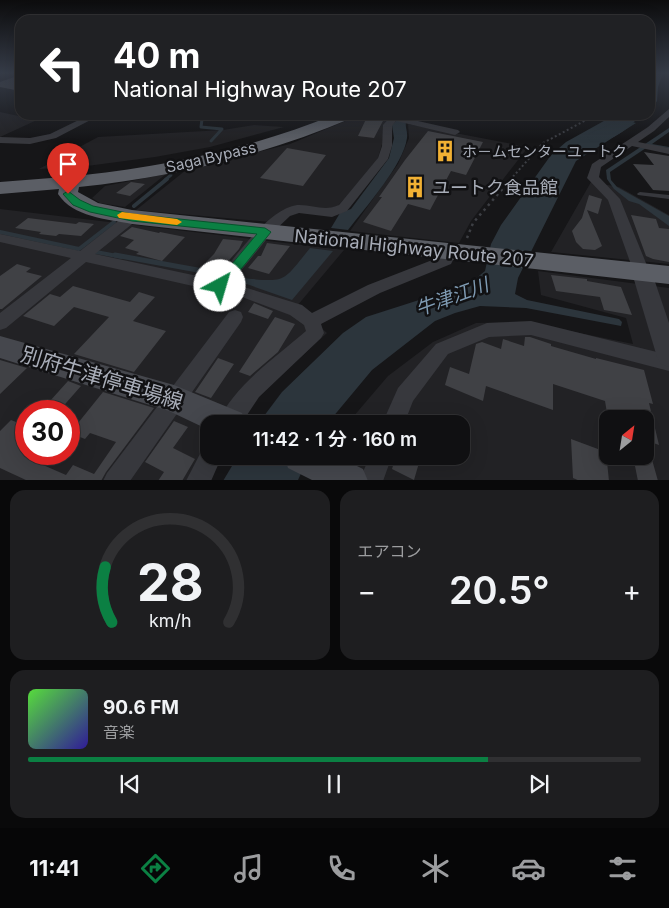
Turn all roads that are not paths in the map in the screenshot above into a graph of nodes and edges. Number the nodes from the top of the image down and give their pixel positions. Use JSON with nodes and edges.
{"nodes":[{"id":1,"x":669,"y":112,"type":"edge"},
{"id":2,"x":86,"y":120,"type":"edge"},
{"id":3,"x":318,"y":120,"type":"edge"},
{"id":4,"x":335,"y":120,"type":"edge"},
{"id":5,"x":391,"y":120,"type":"edge"},
{"id":6,"x":402,"y":120,"type":"edge"},
{"id":7,"x":456,"y":132,"type":"dead end"},
{"id":8,"x":0,"y":140,"type":"edge"},
{"id":9,"x":635,"y":143,"type":"junction"},
{"id":10,"x":669,"y":151,"type":"edge"},
{"id":11,"x":73,"y":177,"type":"junction"},
{"id":12,"x":0,"y":178,"type":"edge"},
{"id":13,"x":0,"y":188,"type":"edge"},
{"id":14,"x":640,"y":194,"type":"dead end"},
{"id":15,"x":669,"y":196,"type":"edge"},
{"id":16,"x":132,"y":217,"type":"junction"},
{"id":17,"x":265,"y":232,"type":"junction"},
{"id":18,"x":0,"y":238,"type":"edge"},
{"id":19,"x":455,"y":252,"type":"junction"},
{"id":20,"x":82,"y":255,"type":"junction"},
{"id":21,"x":642,"y":273,"type":"junction"},
{"id":22,"x":669,"y":276,"type":"edge"},
{"id":23,"x":220,"y":286,"type":"junction"},
{"id":24,"x":235,"y":317,"type":"dead end"},
{"id":25,"x":311,"y":321,"type":"junction"},
{"id":26,"x":0,"y":323,"type":"edge"},
{"id":27,"x":0,"y":346,"type":"edge"},
{"id":28,"x":669,"y":357,"type":"edge"},
{"id":29,"x":669,"y":363,"type":"edge"},
{"id":30,"x":174,"y":399,"type":"junction"},
{"id":31,"x":211,"y":415,"type":"edge"},
{"id":32,"x":235,"y":415,"type":"edge"},
{"id":33,"x":397,"y":415,"type":"edge"},
{"id":34,"x":206,"y":465,"type":"edge"},
{"id":35,"x":377,"y":465,"type":"edge"},
{"id":36,"x":115,"y":480,"type":"edge"},
{"id":37,"x":198,"y":480,"type":"edge"},
{"id":38,"x":371,"y":480,"type":"edge"}],
"edges":[{"from":1,"to":9,"type":"street"},
{"from":2,"to":8,"type":"street"},
{"from":3,"to":11,"type":"highway","name":"Saga Bypass"},
{"from":4,"to":11,"type":"highway","name":"Saga Bypass"},
{"from":5,"to":17,"type":"street"},
{"from":6,"to":7,"type":"street"},
{"from":9,"to":10,"type":"street"},
{"from":9,"to":21,"type":"street"},
{"from":11,"to":12,"type":"highway"},
{"from":11,"to":13,"type":"highway"},
{"from":11,"to":16,"type":"highway","name":"National Highway Route 207"},
{"from":14,"to":15,"type":"lane"},
{"from":16,"to":17,"type":"highway","name":"National Highway Route 207"},
{"from":16,"to":20,"type":"street"},
{"from":17,"to":19,"type":"highway","name":"National Highway Route 207"},
{"from":17,"to":23,"type":"street"},
{"from":18,"to":20,"type":"street"},
{"from":19,"to":21,"type":"highway","name":"National Highway Route 207"},
{"from":19,"to":25,"type":"street"},
{"from":20,"to":23,"type":"street"},
{"from":20,"to":26,"type":"street"},
{"from":21,"to":22,"type":"highway","name":"National Highway Route 207"},
{"from":21,"to":28,"type":"street"},
{"from":23,"to":25,"type":"street"},
{"from":24,"to":30,"type":"street"},
{"from":25,"to":32,"type":"street"},
{"from":27,"to":30,"type":"main road","name":"別府牛津停車場線"},
{"from":29,"to":33,"type":"street"},
{"from":30,"to":31,"type":"main road","name":"別府牛津停車場線"},
{"from":30,"to":36,"type":"street"},
{"from":34,"to":37,"type":"street"},
{"from":35,"to":38,"type":"street"}]}
